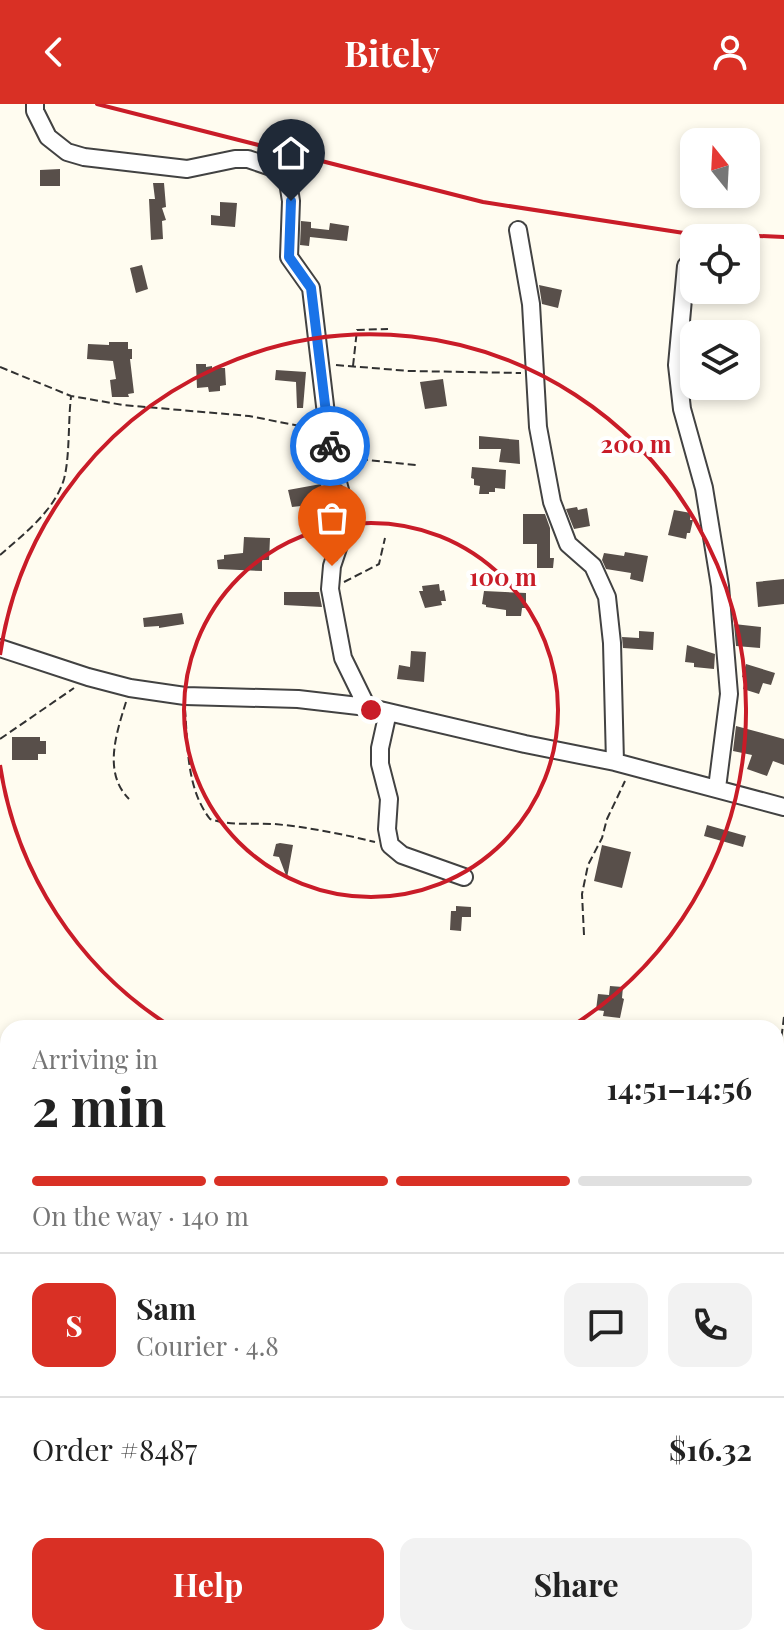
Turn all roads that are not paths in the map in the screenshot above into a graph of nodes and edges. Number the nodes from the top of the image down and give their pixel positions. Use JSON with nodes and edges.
{"nodes":[{"id":1,"x":35,"y":104,"type":"edge"},
{"id":2,"x":518,"y":230,"type":"dead end"},
{"id":3,"x":682,"y":304,"type":"edge"},
{"id":4,"x":0,"y":648,"type":"edge"},
{"id":5,"x":367,"y":707,"type":"junction"},
{"id":6,"x":388,"y":712,"type":"junction"},
{"id":7,"x":623,"y":764,"type":"junction"},
{"id":8,"x":717,"y":788,"type":"junction"},
{"id":9,"x":784,"y":807,"type":"edge"},
{"id":10,"x":464,"y":877,"type":"dead end"}],
"edges":[{"from":1,"to":5,"type":"street"},
{"from":2,"to":7,"type":"street"},
{"from":3,"to":8,"type":"street"},
{"from":4,"to":5,"type":"street"},
{"from":5,"to":6,"type":"street"},
{"from":6,"to":7,"type":"street"},
{"from":6,"to":10,"type":"street"},
{"from":7,"to":8,"type":"street"},
{"from":8,"to":9,"type":"street"}]}
